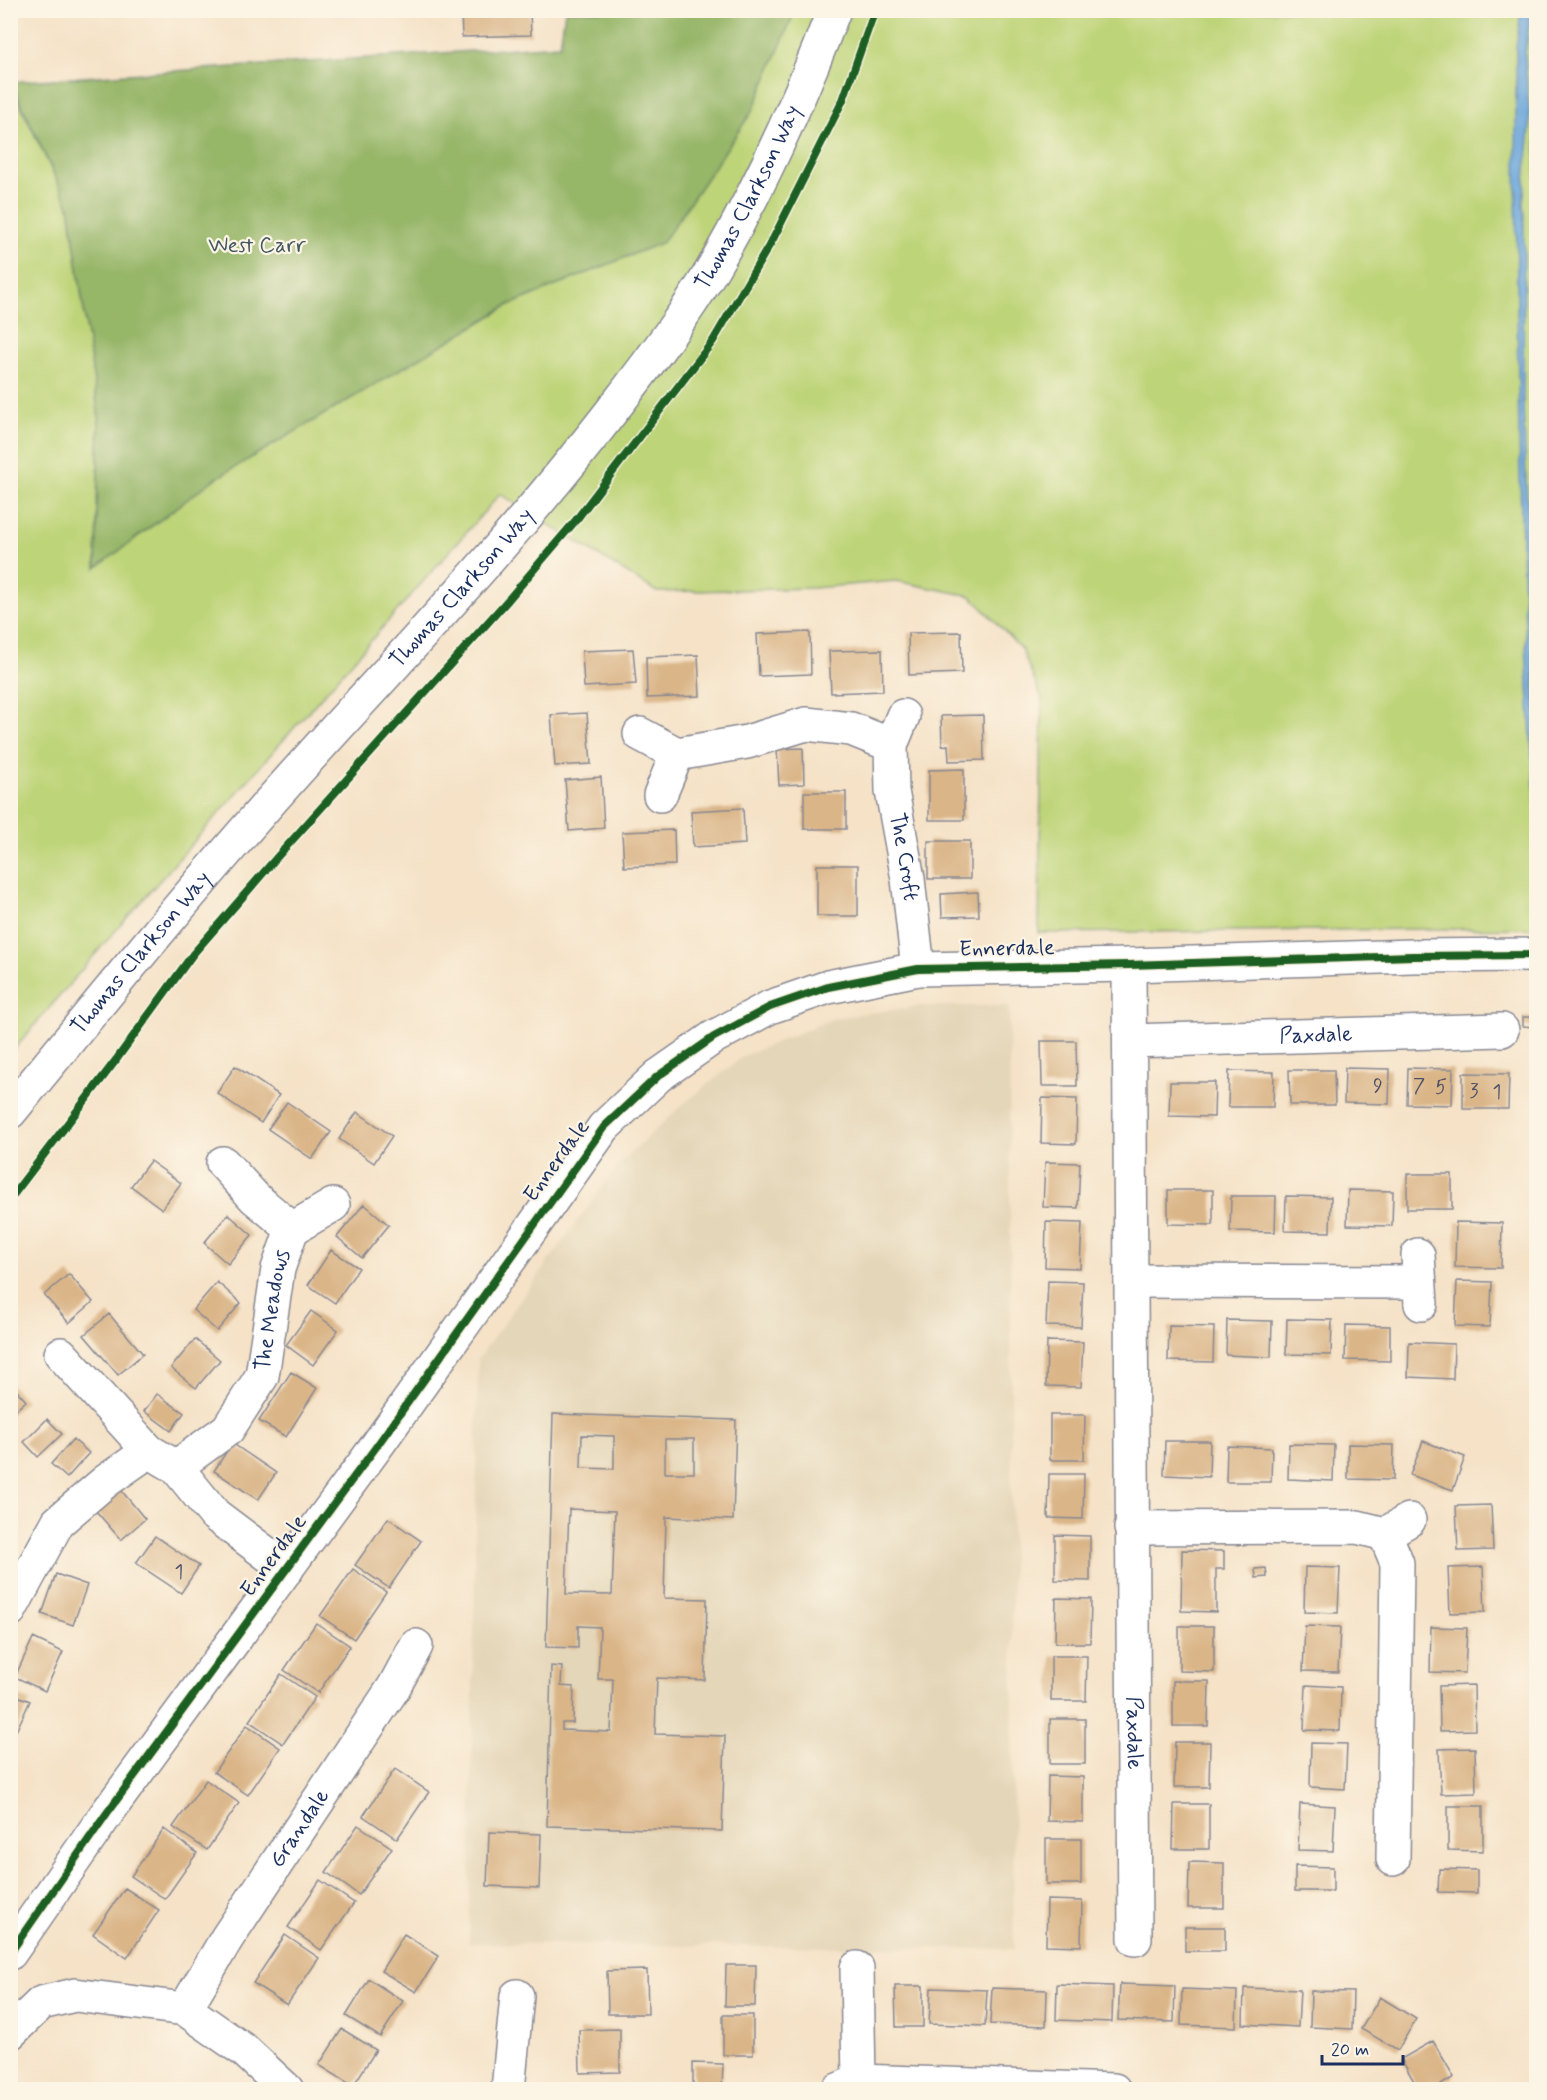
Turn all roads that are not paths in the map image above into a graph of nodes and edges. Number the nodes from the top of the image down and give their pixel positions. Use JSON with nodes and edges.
{"nodes":[{"id":1,"x":834,"y":10,"type":"edge"},
{"id":2,"x":640,"y":734,"type":"dead end"},
{"id":3,"x":677,"y":754,"type":"junction"},
{"id":4,"x":660,"y":795,"type":"dead end"},
{"id":5,"x":1536,"y":955,"type":"edge"},
{"id":6,"x":1129,"y":965,"type":"junction"},
{"id":7,"x":918,"y":969,"type":"junction"},
{"id":8,"x":1502,"y":1030,"type":"dead end"},
{"id":9,"x":1130,"y":1041,"type":"junction"},
{"id":10,"x":10,"y":1112,"type":"edge"},
{"id":11,"x":223,"y":1163,"type":"dead end"},
{"id":12,"x":333,"y":1205,"type":"dead end"},
{"id":13,"x":292,"y":1229,"type":"junction"},
{"id":14,"x":1419,"y":1280,"type":"dead end"},
{"id":15,"x":1131,"y":1281,"type":"junction"},
{"id":16,"x":61,"y":1354,"type":"dead end"},
{"id":17,"x":163,"y":1459,"type":"junction"},
{"id":18,"x":1131,"y":1528,"type":"junction"},
{"id":19,"x":286,"y":1569,"type":"junction"},
{"id":20,"x":10,"y":1610,"type":"edge"},
{"id":21,"x":416,"y":1646,"type":"dead end"},
{"id":22,"x":1394,"y":1860,"type":"dead end"},
{"id":23,"x":1135,"y":1938,"type":"dead end"},
{"id":24,"x":10,"y":1953,"type":"edge"},
{"id":25,"x":857,"y":1968,"type":"dead end"},
{"id":26,"x":517,"y":1996,"type":"dead end"},
{"id":27,"x":185,"y":2009,"type":"junction"},
{"id":28,"x":10,"y":2033,"type":"edge"},
{"id":29,"x":848,"y":2085,"type":"edge"},
{"id":30,"x":287,"y":2090,"type":"edge"},
{"id":31,"x":508,"y":2090,"type":"edge"},
{"id":32,"x":1114,"y":2090,"type":"edge"}],
"edges":[{"from":1,"to":10,"type":"main road","name":"Thomas Clarkson Way"},
{"from":2,"to":3,"type":"main road"},
{"from":3,"to":4,"type":"main road"},
{"from":3,"to":7,"type":"main road","name":"The Croft"},
{"from":5,"to":6,"type":"main road","name":"Ennerdale"},
{"from":6,"to":7,"type":"main road","name":"Ennerdale"},
{"from":6,"to":9,"type":"main road","name":"Paxdale"},
{"from":7,"to":19,"type":"main road","name":"Ennerdale"},
{"from":8,"to":9,"type":"main road","name":"Paxdale"},
{"from":9,"to":15,"type":"main road","name":"Paxdale"},
{"from":11,"to":13,"type":"main road","name":"The Meadows"},
{"from":12,"to":13,"type":"main road","name":"The Meadows"},
{"from":13,"to":17,"type":"main road","name":"The Meadows"},
{"from":14,"to":15,"type":"main road"},
{"from":15,"to":18,"type":"main road","name":"Paxdale"},
{"from":16,"to":17,"type":"main road"},
{"from":17,"to":19,"type":"main road"},
{"from":17,"to":20,"type":"main road","name":"The Meadows"},
{"from":18,"to":22,"type":"main road"},
{"from":18,"to":23,"type":"main road","name":"Paxdale"},
{"from":19,"to":24,"type":"main road","name":"Ennerdale"},
{"from":21,"to":27,"type":"main road","name":"Grandale"},
{"from":25,"to":29,"type":"main road"},
{"from":26,"to":31,"type":"main road"},
{"from":27,"to":28,"type":"main road"},
{"from":27,"to":30,"type":"main road"},
{"from":29,"to":32,"type":"main road"}]}
